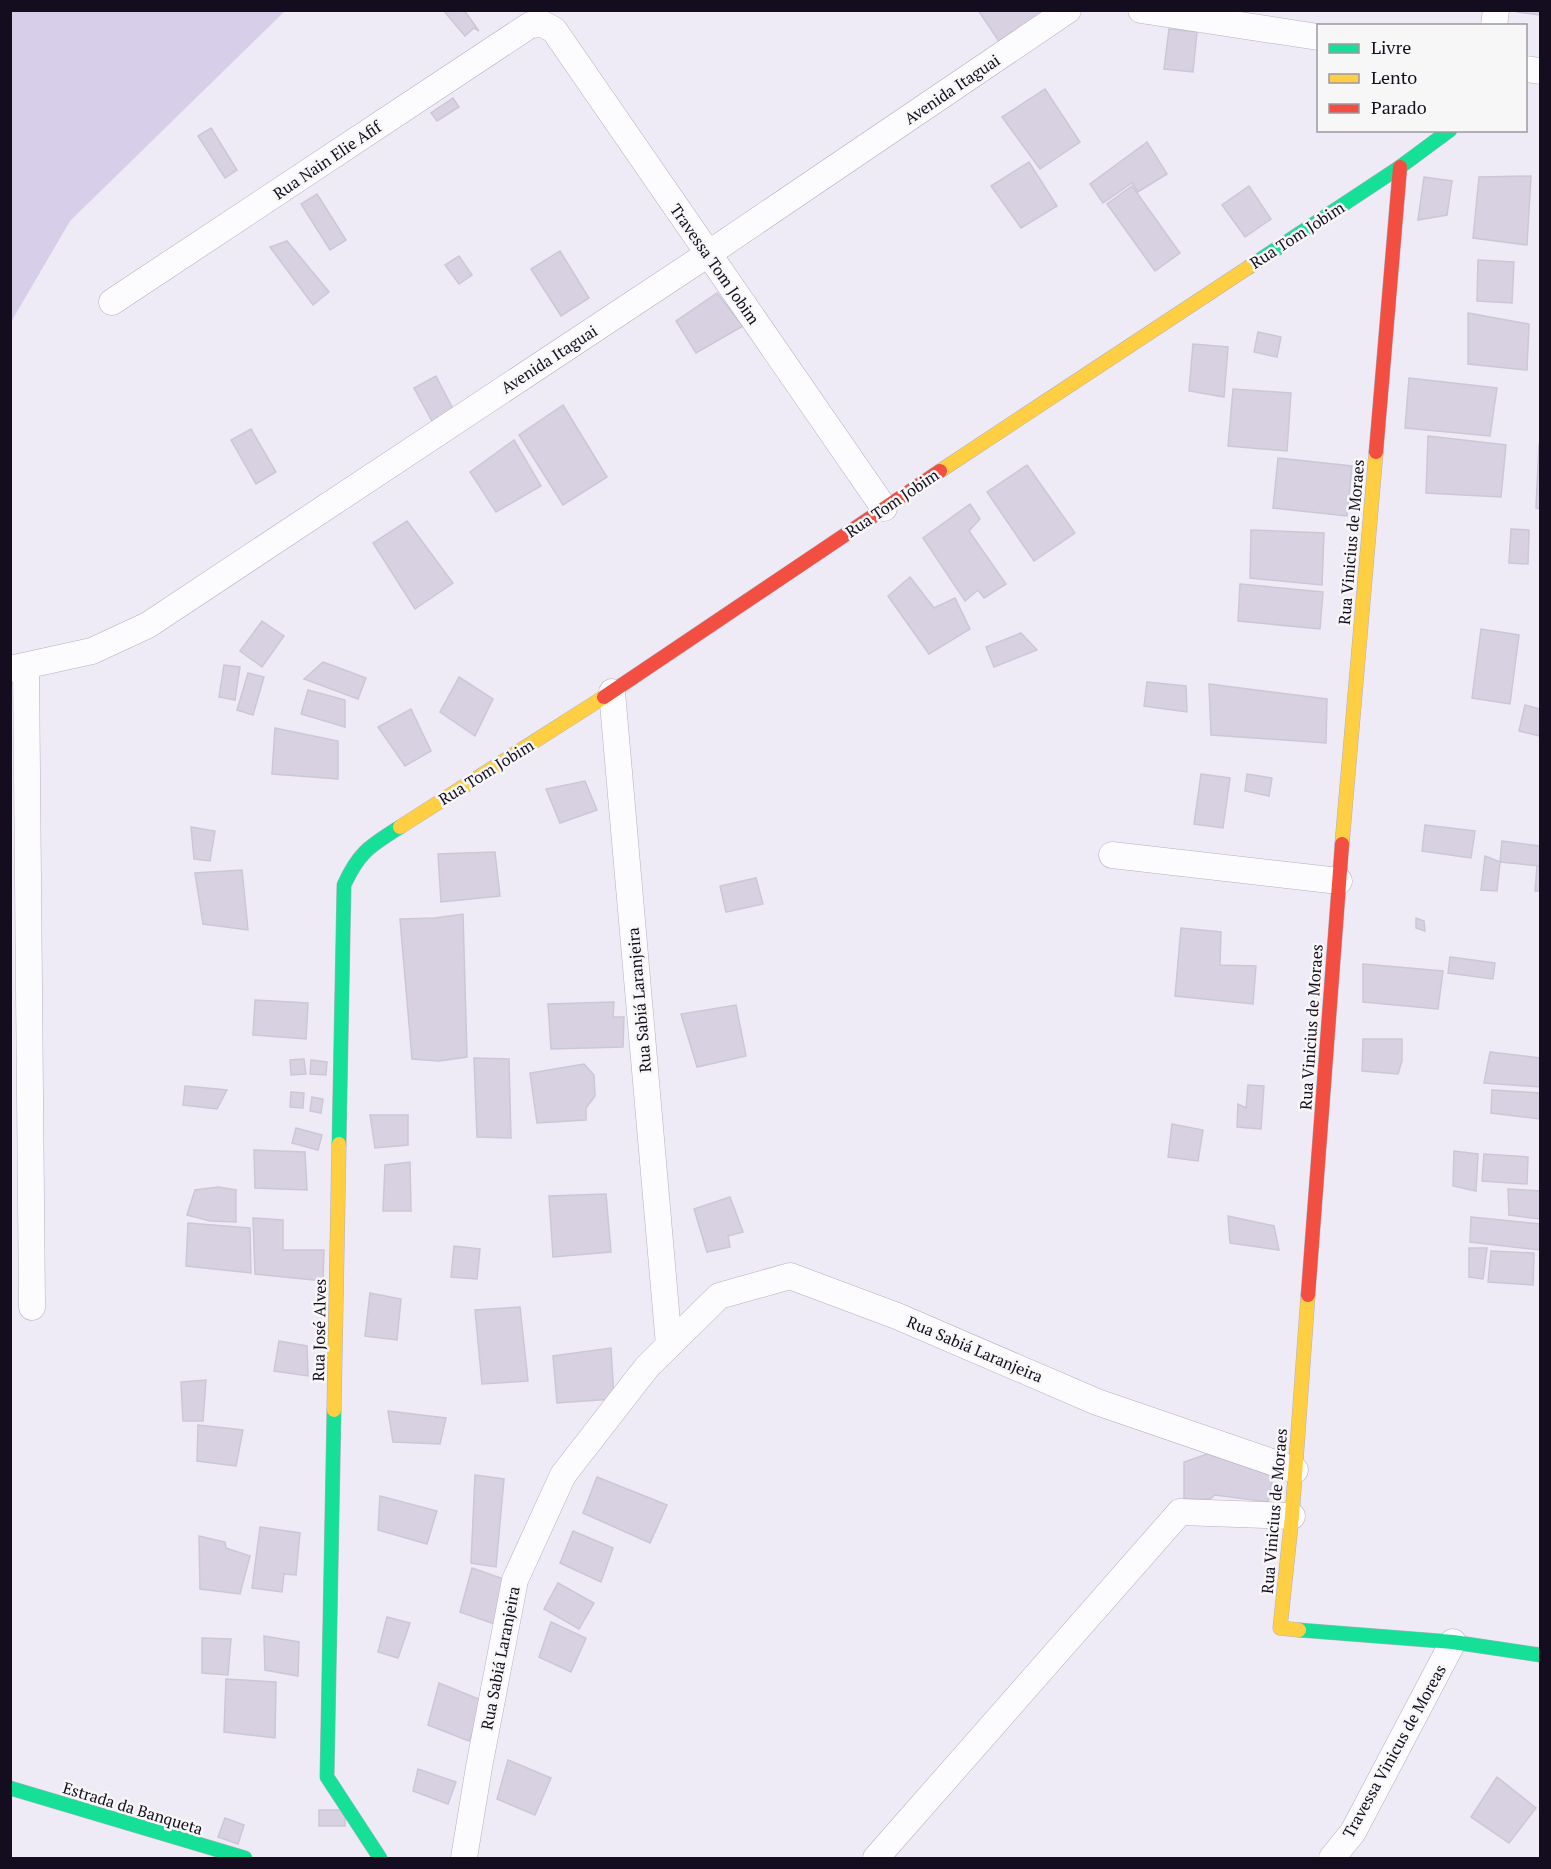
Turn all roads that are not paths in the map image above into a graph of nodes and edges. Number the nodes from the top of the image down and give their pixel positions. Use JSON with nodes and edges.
{"nodes":[{"id":1,"x":1068,"y":10,"type":"edge"},
{"id":2,"x":1141,"y":10,"type":"edge"},
{"id":3,"x":1197,"y":14,"type":"edge"},
{"id":4,"x":543,"y":24,"type":"joint"},
{"id":5,"x":1317,"y":37,"type":"edge"},
{"id":6,"x":1447,"y":132,"type":"edge"},
{"id":7,"x":1400,"y":167,"type":"junction"},
{"id":8,"x":708,"y":254,"type":"junction"},
{"id":9,"x":112,"y":302,"type":"dead end"},
{"id":10,"x":884,"y":508,"type":"junction"},
{"id":11,"x":18,"y":668,"type":"edge"},
{"id":12,"x":612,"y":692,"type":"junction"},
{"id":13,"x":1112,"y":855,"type":"dead end"},
{"id":14,"x":1339,"y":880,"type":"junction"},
{"id":15,"x":344,"y":885,"type":"joint"},
{"id":16,"x":32,"y":1307,"type":"dead end"},
{"id":17,"x":669,"y":1345,"type":"junction"},
{"id":18,"x":1295,"y":1470,"type":"junction"},
{"id":19,"x":1292,"y":1515,"type":"junction"},
{"id":20,"x":1453,"y":1642,"type":"junction"},
{"id":21,"x":1540,"y":1655,"type":"edge"},
{"id":22,"x":10,"y":1788,"type":"edge"},
{"id":23,"x":245,"y":1858,"type":"edge"},
{"id":24,"x":380,"y":1858,"type":"edge"},
{"id":25,"x":464,"y":1858,"type":"edge"},
{"id":26,"x":876,"y":1858,"type":"edge"},
{"id":27,"x":1332,"y":1858,"type":"edge"}],
"edges":[{"from":1,"to":8,"type":"street","name":"Avenida Itaguai"},
{"from":2,"to":3,"type":"street"},
{"from":3,"to":5,"type":"street"},
{"from":4,"to":8,"type":"street","name":"Travessa Tom Jobim"},
{"from":4,"to":9,"type":"street","name":"Rua Nain Elie Afif"},
{"from":6,"to":7,"type":"street","name":"Rua Tom Jobim"},
{"from":7,"to":10,"type":"street","name":"Rua Tom Jobim"},
{"from":7,"to":14,"type":"street","name":"Rua Vinicius de Moraes"},
{"from":8,"to":10,"type":"street","name":"Travessa Tom Jobim"},
{"from":8,"to":11,"type":"street","name":"Avenida Itaguai"},
{"from":10,"to":12,"type":"street","name":"Rua Tom Jobim"},
{"from":11,"to":16,"type":"street"},
{"from":12,"to":15,"type":"street","name":"Rua Tom Jobim"},
{"from":12,"to":17,"type":"street","name":"Rua Sabiá Laranjeira"},
{"from":13,"to":14,"type":"street"},
{"from":14,"to":18,"type":"street","name":"Rua Vinicius de Moraes"},
{"from":15,"to":24,"type":"street","name":"Rua José Alves"},
{"from":17,"to":18,"type":"street","name":"Rua Sabiá Laranjeira"},
{"from":17,"to":25,"type":"street","name":"Rua Sabiá Laranjeira"},
{"from":18,"to":19,"type":"street","name":"Rua Vinicius de Moraes"},
{"from":19,"to":20,"type":"street","name":"Rua Vinicius de Moraes"},
{"from":19,"to":26,"type":"street"},
{"from":20,"to":21,"type":"street","name":"Rua Vinicius de Moraes"},
{"from":20,"to":27,"type":"street","name":"Travessa Vinicus de Moreas"},
{"from":22,"to":23,"type":"street","name":"Estrada da Banqueta"}]}
